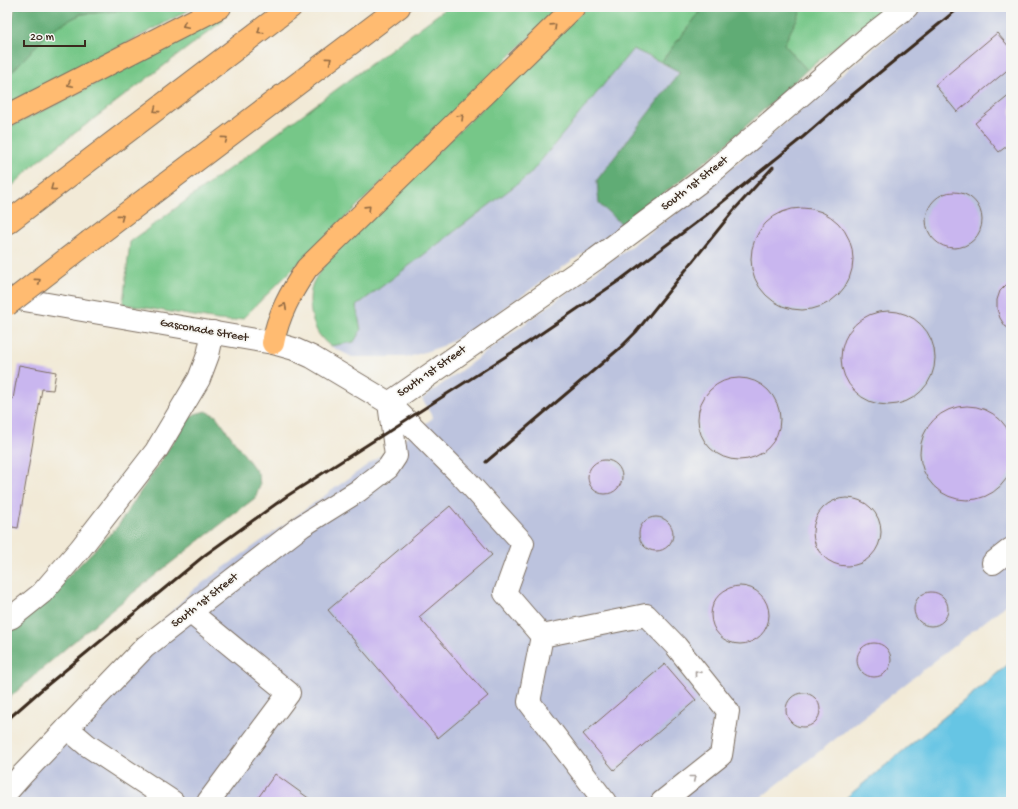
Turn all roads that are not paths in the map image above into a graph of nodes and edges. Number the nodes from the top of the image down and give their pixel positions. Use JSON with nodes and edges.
{"nodes":[{"id":1,"x":220,"y":7,"type":"edge"},
{"id":2,"x":291,"y":7,"type":"edge"},
{"id":3,"x":399,"y":7,"type":"edge"},
{"id":4,"x":574,"y":7,"type":"edge"},
{"id":5,"x":907,"y":7,"type":"edge"},
{"id":6,"x":7,"y":116,"type":"edge"},
{"id":7,"x":7,"y":224,"type":"edge"},
{"id":8,"x":7,"y":297,"type":"edge"},
{"id":9,"x":7,"y":304,"type":"edge"},
{"id":10,"x":213,"y":332,"type":"junction"},
{"id":11,"x":272,"y":343,"type":"junction"},
{"id":12,"x":389,"y":403,"type":"junction"},
{"id":13,"x":1011,"y":549,"type":"edge"},
{"id":14,"x":994,"y":563,"type":"dead end"},
{"id":15,"x":190,"y":612,"type":"junction"},
{"id":16,"x":7,"y":619,"type":"edge"},
{"id":17,"x":542,"y":636,"type":"junction"},
{"id":18,"x":67,"y":728,"type":"junction"},
{"id":19,"x":7,"y":792,"type":"edge"},
{"id":20,"x":173,"y":802,"type":"edge"},
{"id":21,"x":208,"y":802,"type":"edge"},
{"id":22,"x":605,"y":802,"type":"edge"},
{"id":23,"x":662,"y":802,"type":"edge"}],
"edges":[{"from":1,"to":6,"type":"highway","one_way":true},
{"from":2,"to":7,"type":"highway","one_way":true},
{"from":9,"to":3,"type":"highway","one_way":true,"bridge":true},
{"from":11,"to":4,"type":"highway","one_way":true},
{"from":5,"to":12,"type":"street","name":"South 1st Street"},
{"from":8,"to":10,"type":"street","name":"Gasconade Street"},
{"from":10,"to":11,"type":"street","name":"Gasconade Street"},
{"from":10,"to":16,"type":"street"},
{"from":11,"to":12,"type":"street","name":"Gasconade Street"},
{"from":12,"to":15,"type":"street","name":"South 1st Street"},
{"from":12,"to":17,"type":"street","name":"Gasconade Street"},
{"from":13,"to":14,"type":"street"},
{"from":15,"to":18,"type":"street","name":"South 1st Street"},
{"from":15,"to":21,"type":"street"},
{"from":17,"to":22,"type":"street"},
{"from":23,"to":17,"type":"street","one_way":true},
{"from":18,"to":19,"type":"street","name":"South 1st Street"},
{"from":18,"to":20,"type":"street"}]}
